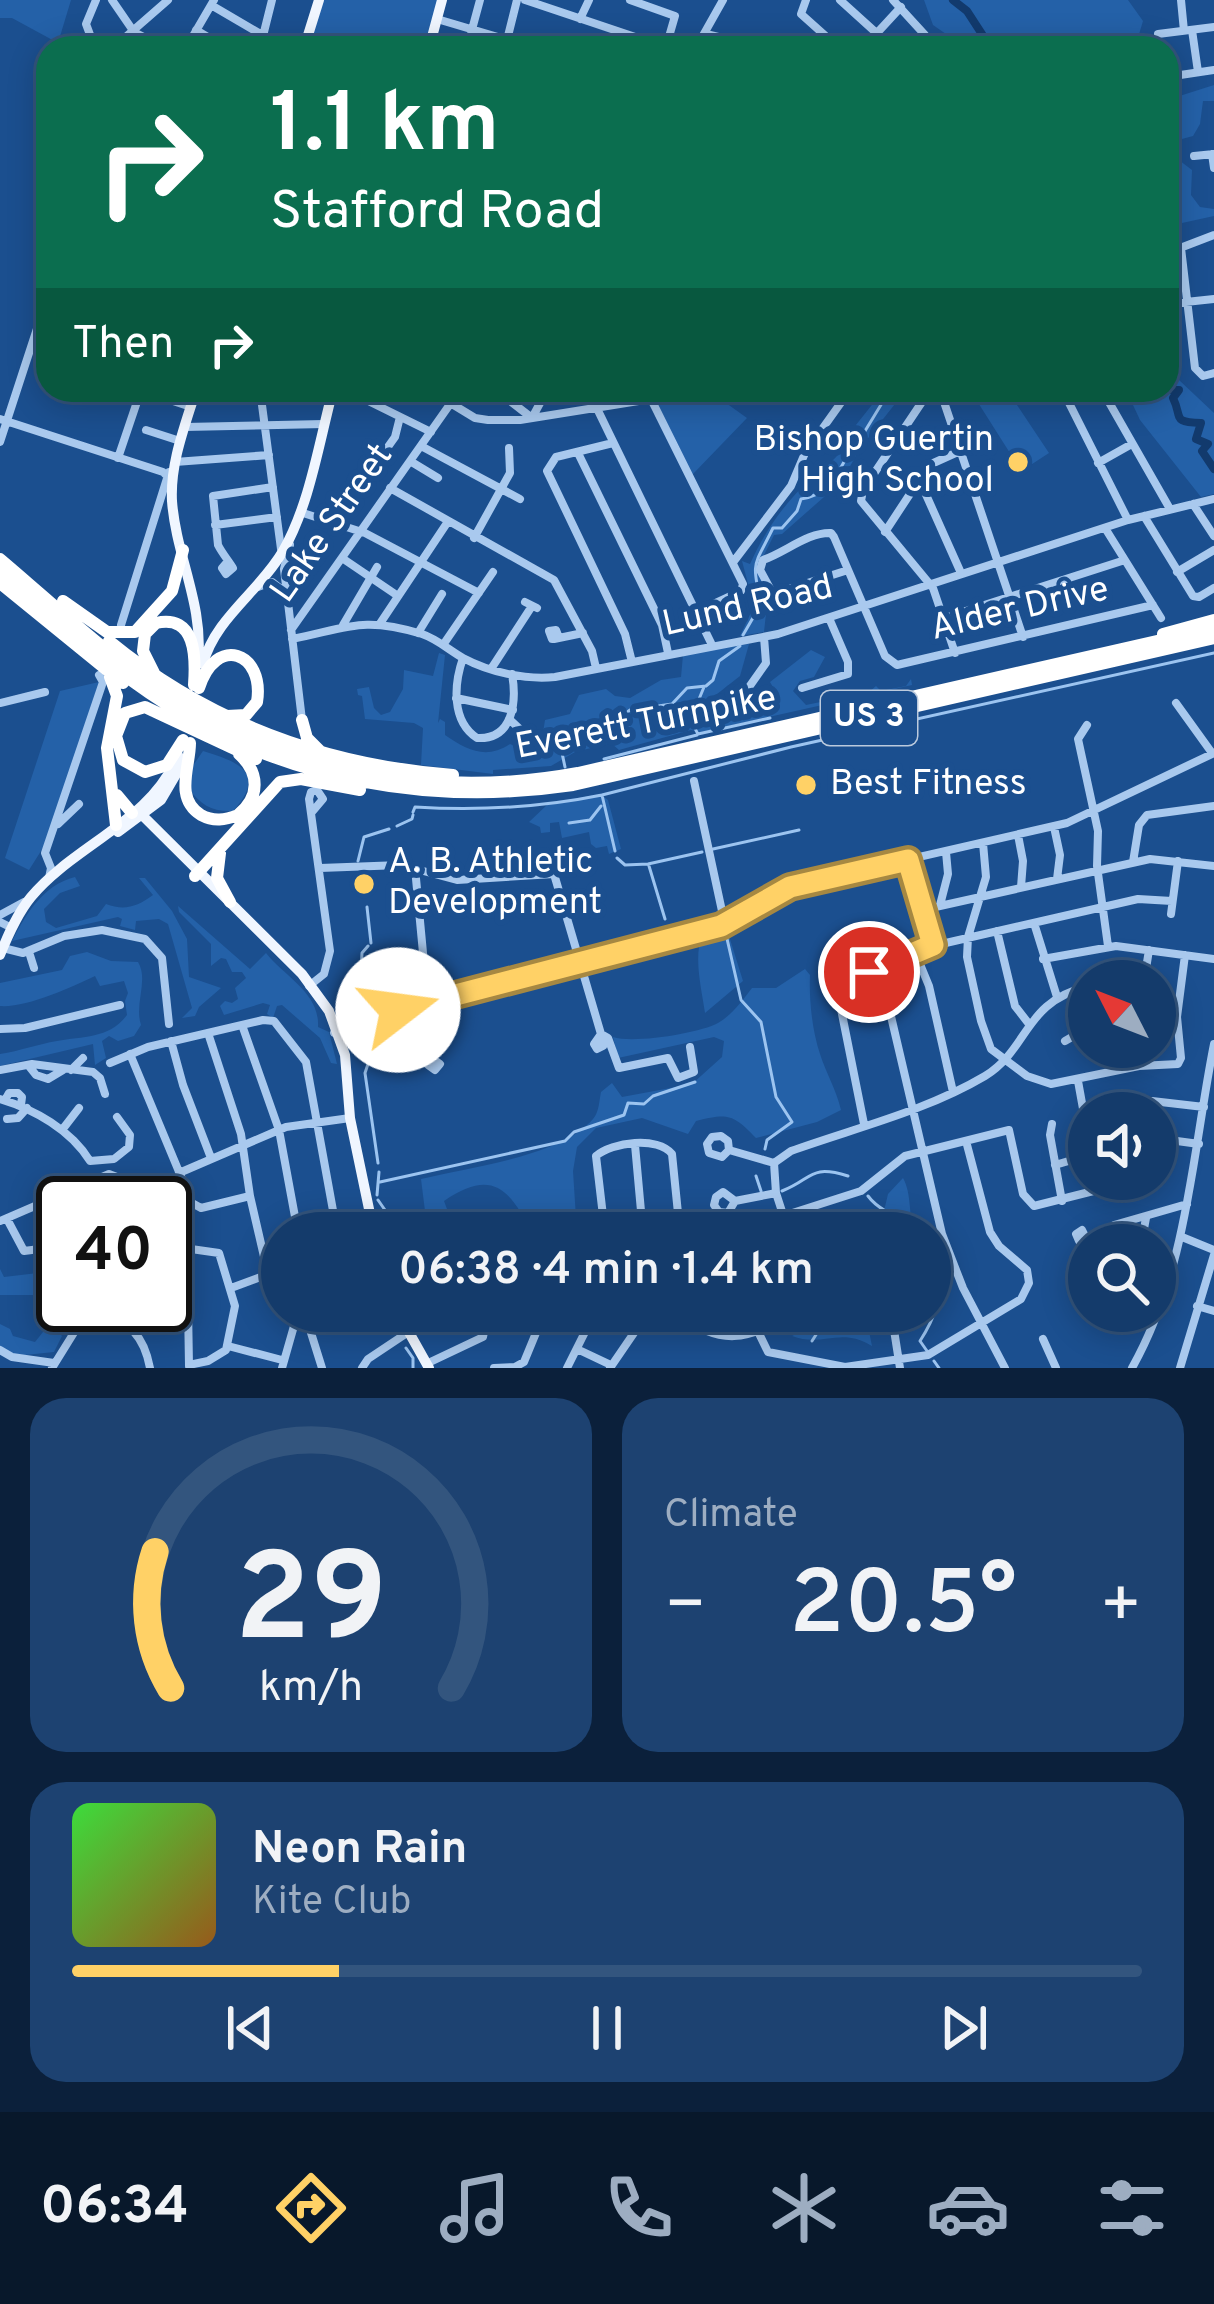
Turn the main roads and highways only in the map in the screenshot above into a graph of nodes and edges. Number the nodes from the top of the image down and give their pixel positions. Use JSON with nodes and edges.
{"nodes":[{"id":1,"x":319,"y":0,"type":"edge"},
{"id":2,"x":442,"y":0,"type":"edge"},
{"id":3,"x":308,"y":36,"type":"edge"},
{"id":4,"x":432,"y":36,"type":"edge"},
{"id":5,"x":192,"y":402,"type":"edge"},
{"id":6,"x":330,"y":402,"type":"edge"},
{"id":7,"x":0,"y":548,"type":"edge"},
{"id":8,"x":183,"y":550,"type":"junction"},
{"id":9,"x":0,"y":559,"type":"edge"},
{"id":10,"x":0,"y":571,"type":"edge"},
{"id":11,"x":0,"y":583,"type":"edge"},
{"id":12,"x":192,"y":591,"type":"junction"},
{"id":13,"x":63,"y":602,"type":"junction"},
{"id":14,"x":238,"y":608,"type":"junction"},
{"id":15,"x":1214,"y":622,"type":"edge"},
{"id":16,"x":1214,"y":642,"type":"edge"},
{"id":17,"x":100,"y":671,"type":"junction"},
{"id":18,"x":164,"y":682,"type":"junction"},
{"id":19,"x":196,"y":687,"type":"junction"},
{"id":20,"x":896,"y":702,"type":"junction"},
{"id":21,"x":204,"y":706,"type":"junction"},
{"id":22,"x":302,"y":720,"type":"road end"},
{"id":23,"x":187,"y":737,"type":"junction"},
{"id":24,"x":233,"y":750,"type":"junction"},
{"id":25,"x":327,"y":754,"type":"junction"},
{"id":26,"x":110,"y":771,"type":"junction"},
{"id":27,"x":544,"y":779,"type":"junction"},
{"id":28,"x":348,"y":788,"type":"junction"},
{"id":29,"x":523,"y":793,"type":"junction"},
{"id":30,"x":164,"y":796,"type":"junction"},
{"id":31,"x":261,"y":800,"type":"junction"},
{"id":32,"x":137,"y":816,"type":"junction"},
{"id":33,"x":116,"y":825,"type":"junction"},
{"id":34,"x":169,"y":841,"type":"junction"},
{"id":35,"x":62,"y":869,"type":"junction"},
{"id":36,"x":197,"y":873,"type":"junction"},
{"id":37,"x":230,"y":902,"type":"junction"},
{"id":38,"x":4,"y":922,"type":"edge"},
{"id":39,"x":1,"y":952,"type":"edge"},
{"id":40,"x":310,"y":985,"type":"junction"},
{"id":41,"x":370,"y":1212,"type":"edge"},
{"id":42,"x":406,"y":1332,"type":"edge"},
{"id":43,"x":427,"y":1366,"type":"edge"}],
"edges":[{"from":1,"to":3,"type":"main road"},
{"from":2,"to":4,"type":"main road"},
{"from":5,"to":8,"type":"main road"},
{"from":6,"to":14,"type":"main road"},
{"from":7,"to":13,"type":"highway"},
{"from":8,"to":12,"type":"main road"},
{"from":8,"to":13,"type":"highway"},
{"from":9,"to":27,"type":"highway","name":"Everett Turnpike","number":"US 3"},
{"from":10,"to":29,"type":"highway","name":"Everett Turnpike","number":"US 3"},
{"from":11,"to":17,"type":"highway"},
{"from":12,"to":14,"type":"main road"},
{"from":12,"to":19,"type":"main road"},
{"from":13,"to":18,"type":"highway"},
{"from":14,"to":19,"type":"main road"},
{"from":15,"to":20,"type":"highway","name":"Everett Turnpike","number":"US 3"},
{"from":15,"to":20,"type":"highway"},
{"from":16,"to":29,"type":"highway","name":"Everett Turnpike","number":"US 3"},
{"from":17,"to":23,"type":"highway"},
{"from":17,"to":26,"type":"highway"},
{"from":18,"to":19,"type":"highway"},
{"from":18,"to":21,"type":"highway"},
{"from":19,"to":21,"type":"highway"},
{"from":19,"to":23,"type":"main road"},
{"from":20,"to":27,"type":"highway","name":"Everett Turnpike","number":"US 3"},
{"from":21,"to":25,"type":"highway"},
{"from":22,"to":25,"type":"highway"},
{"from":23,"to":23,"type":"highway"},
{"from":23,"to":24,"type":"highway"},
{"from":23,"to":24,"type":"highway"},
{"from":23,"to":30,"type":"main road"},
{"from":23,"to":32,"type":"main road"},
{"from":24,"to":28,"type":"highway"},
{"from":25,"to":27,"type":"highway"},
{"from":26,"to":32,"type":"highway"},
{"from":26,"to":33,"type":"highway"},
{"from":28,"to":29,"type":"highway"},
{"from":28,"to":31,"type":"highway"},
{"from":30,"to":32,"type":"main road"},
{"from":30,"to":34,"type":"main road"},
{"from":31,"to":36,"type":"highway"},
{"from":31,"to":37,"type":"highway"},
{"from":32,"to":33,"type":"main road"},
{"from":32,"to":34,"type":"main road"},
{"from":32,"to":35,"type":"main road"},
{"from":32,"to":36,"type":"main road"},
{"from":33,"to":35,"type":"main road"},
{"from":34,"to":36,"type":"main road"},
{"from":35,"to":38,"type":"main road"},
{"from":36,"to":37,"type":"main road"},
{"from":36,"to":40,"type":"main road"},
{"from":37,"to":40,"type":"main road"},
{"from":38,"to":39,"type":"main road"},
{"from":40,"to":41,"type":"main road"},
{"from":42,"to":43,"type":"main road"}]}
